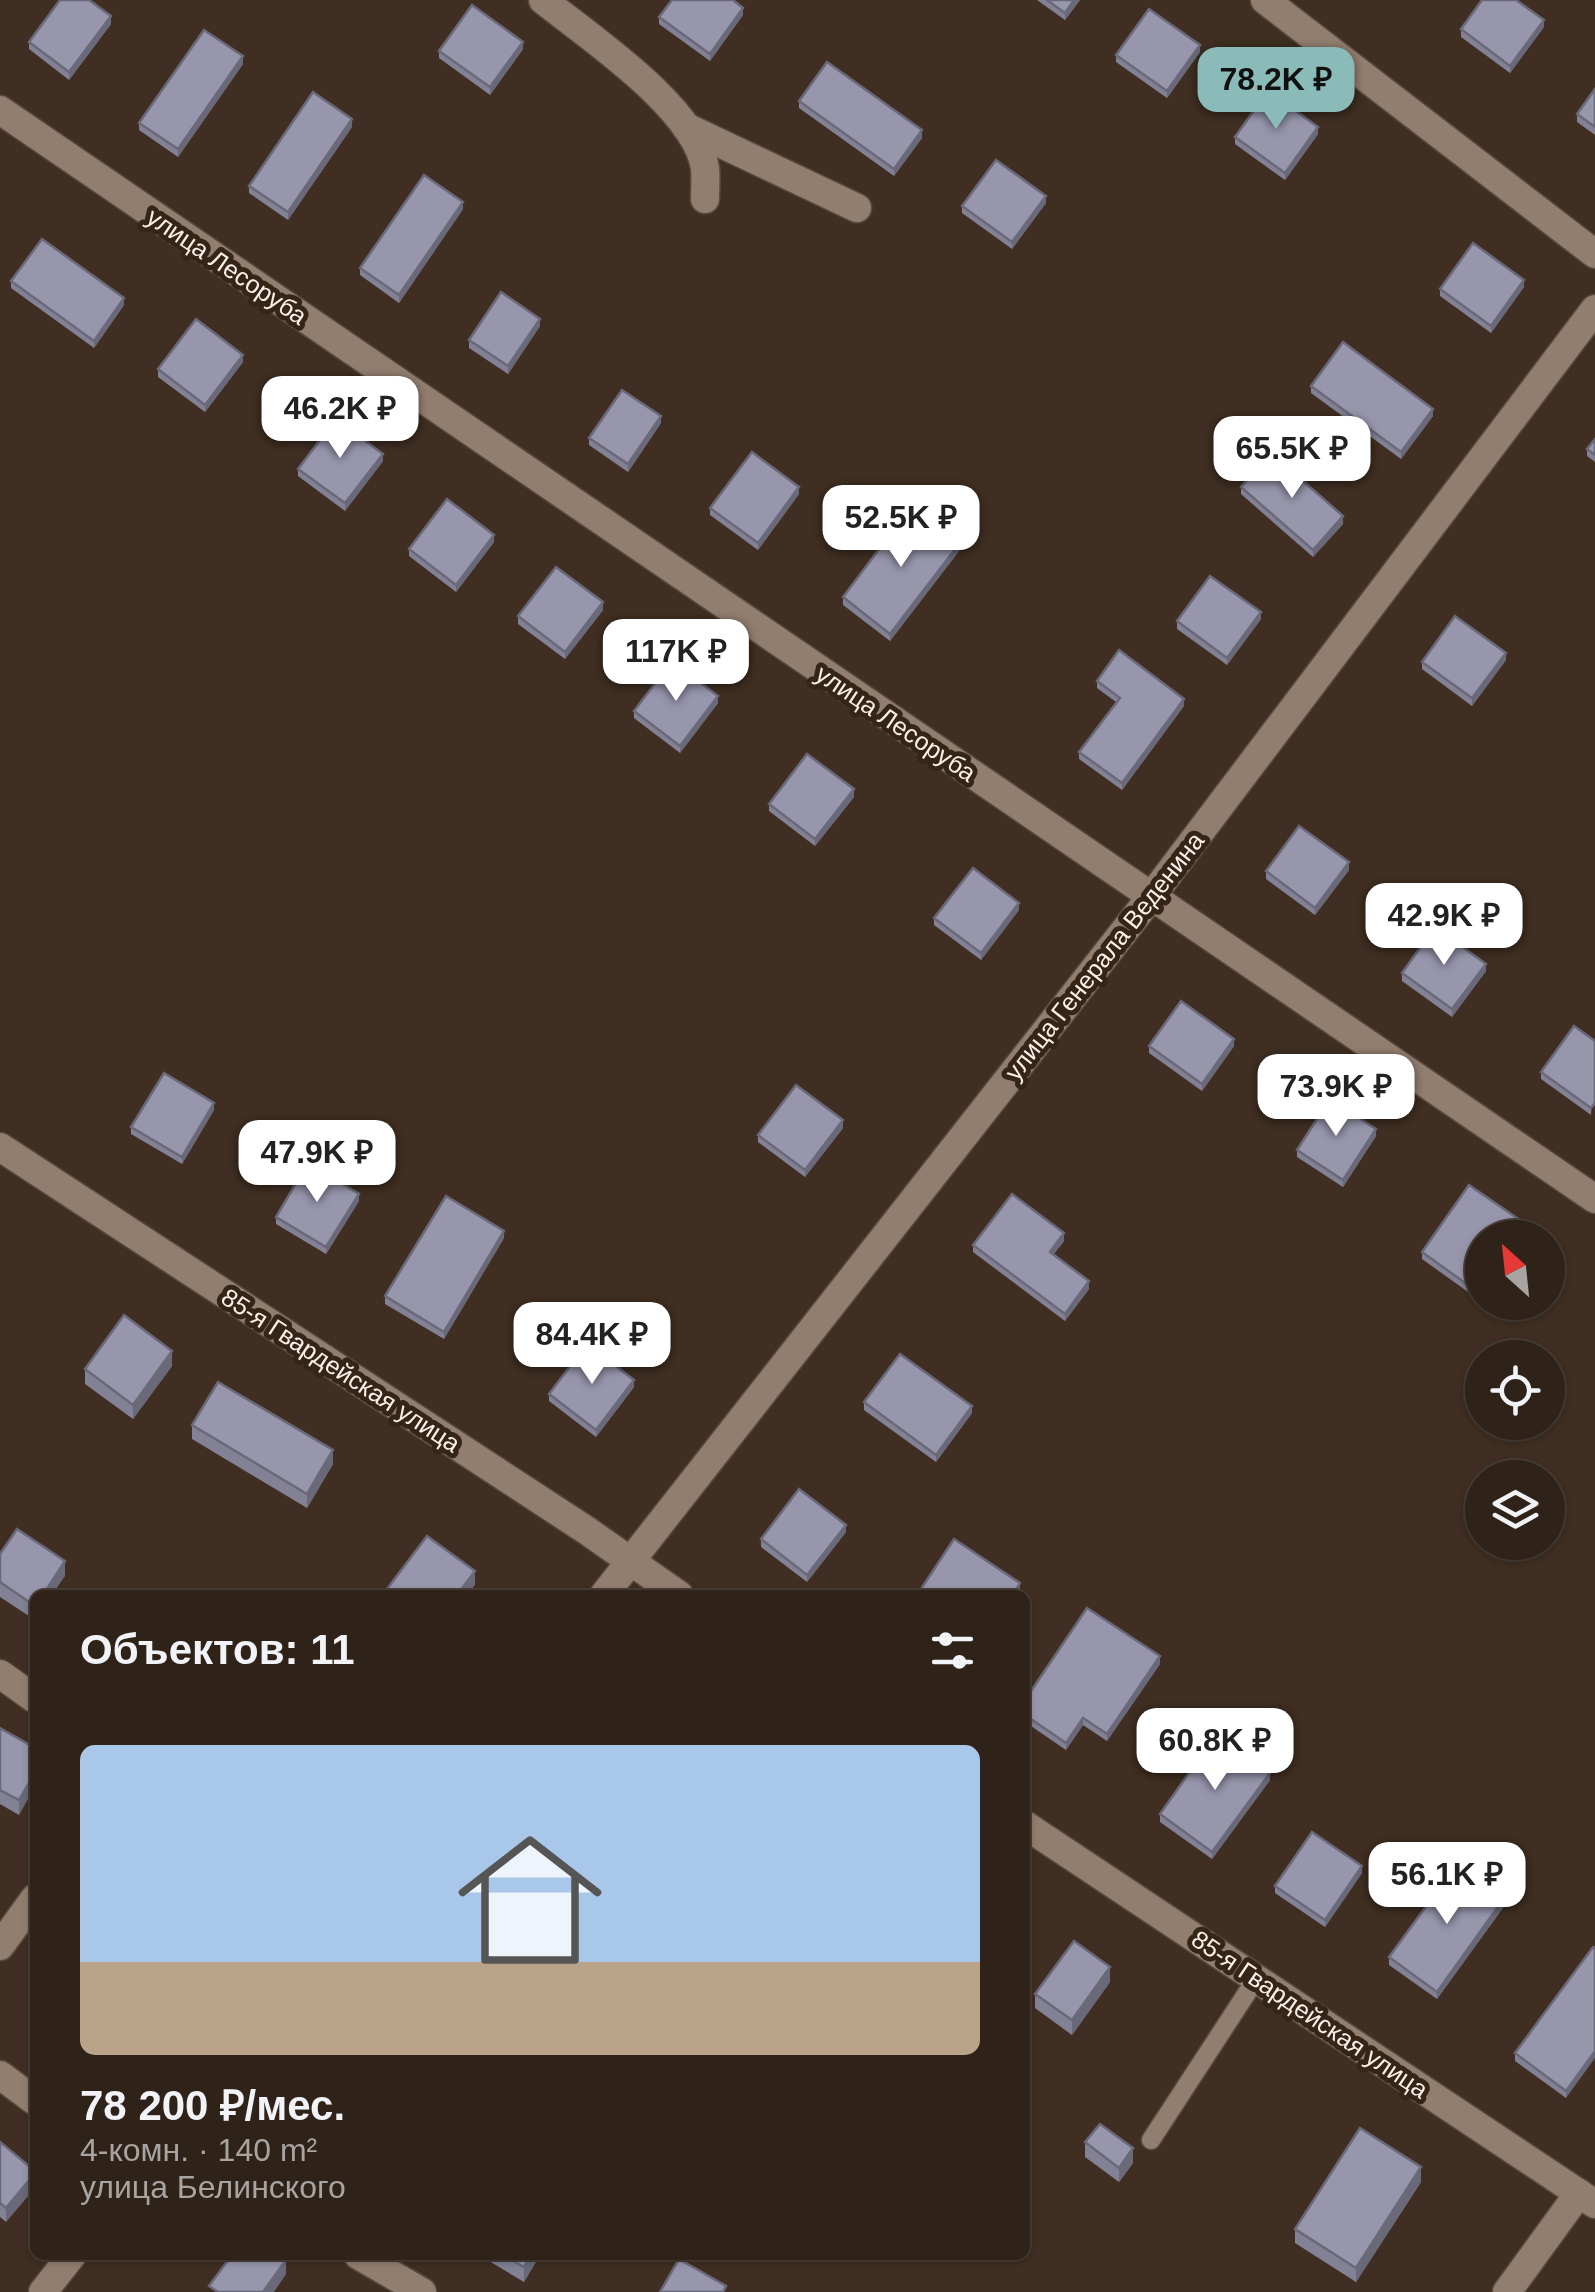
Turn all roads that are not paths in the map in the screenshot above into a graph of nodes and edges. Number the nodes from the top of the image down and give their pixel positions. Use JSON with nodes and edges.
{"nodes":[{"id":1,"x":543,"y":0,"type":"edge"},
{"id":2,"x":1265,"y":0,"type":"edge"},
{"id":3,"x":0,"y":110,"type":"edge"},
{"id":4,"x":686,"y":127,"type":"junction"},
{"id":5,"x":705,"y":199,"type":"dead end"},
{"id":6,"x":857,"y":208,"type":"dead end"},
{"id":7,"x":1595,"y":254,"type":"edge"},
{"id":8,"x":1595,"y":308,"type":"edge"},
{"id":9,"x":1151,"y":898,"type":"junction"},
{"id":10,"x":0,"y":1147,"type":"edge"},
{"id":11,"x":1595,"y":1198,"type":"edge"},
{"id":12,"x":631,"y":1562,"type":"junction"},
{"id":13,"x":608,"y":1590,"type":"edge"},
{"id":14,"x":672,"y":1590,"type":"edge"},
{"id":15,"x":0,"y":1674,"type":"edge"},
{"id":16,"x":30,"y":1695,"type":"edge"},
{"id":17,"x":1030,"y":1828,"type":"edge"},
{"id":18,"x":30,"y":1905,"type":"edge"},
{"id":19,"x":0,"y":1946,"type":"edge"},
{"id":20,"x":1256,"y":1979,"type":"junction"},
{"id":21,"x":0,"y":2074,"type":"edge"},
{"id":22,"x":30,"y":2097,"type":"edge"},
{"id":23,"x":1151,"y":2140,"type":"dead end"},
{"id":24,"x":1587,"y":2198,"type":"edge"},
{"id":25,"x":68,"y":2260,"type":"edge"},
{"id":26,"x":367,"y":2260,"type":"edge"},
{"id":27,"x":43,"y":2292,"type":"edge"},
{"id":28,"x":422,"y":2292,"type":"edge"},
{"id":29,"x":1507,"y":2292,"type":"edge"}],
"edges":[{"from":1,"to":4,"type":"street"},
{"from":2,"to":7,"type":"street"},
{"from":3,"to":9,"type":"street","name":"улица Лесоруба"},
{"from":4,"to":5,"type":"street"},
{"from":4,"to":6,"type":"street"},
{"from":8,"to":9,"type":"street","name":"улица Генерала Веденина"},
{"from":9,"to":11,"type":"street","name":"улица Лесоруба"},
{"from":9,"to":12,"type":"street","name":"улица Генерала Веденина"},
{"from":10,"to":12,"type":"street","name":"85-я Гвардейская улица"},
{"from":12,"to":13,"type":"street","name":"улица Генерала Веденина"},
{"from":12,"to":14,"type":"street","name":"85-я Гвардейская улица"},
{"from":15,"to":16,"type":"street"},
{"from":17,"to":20,"type":"street","name":"85-я Гвардейская улица"},
{"from":18,"to":19,"type":"street"},
{"from":20,"to":23,"type":"lane"},
{"from":20,"to":24,"type":"street","name":"85-я Гвардейская улица"},
{"from":21,"to":22,"type":"street"},
{"from":24,"to":29,"type":"street"},
{"from":25,"to":27,"type":"street"},
{"from":26,"to":28,"type":"street"}]}
